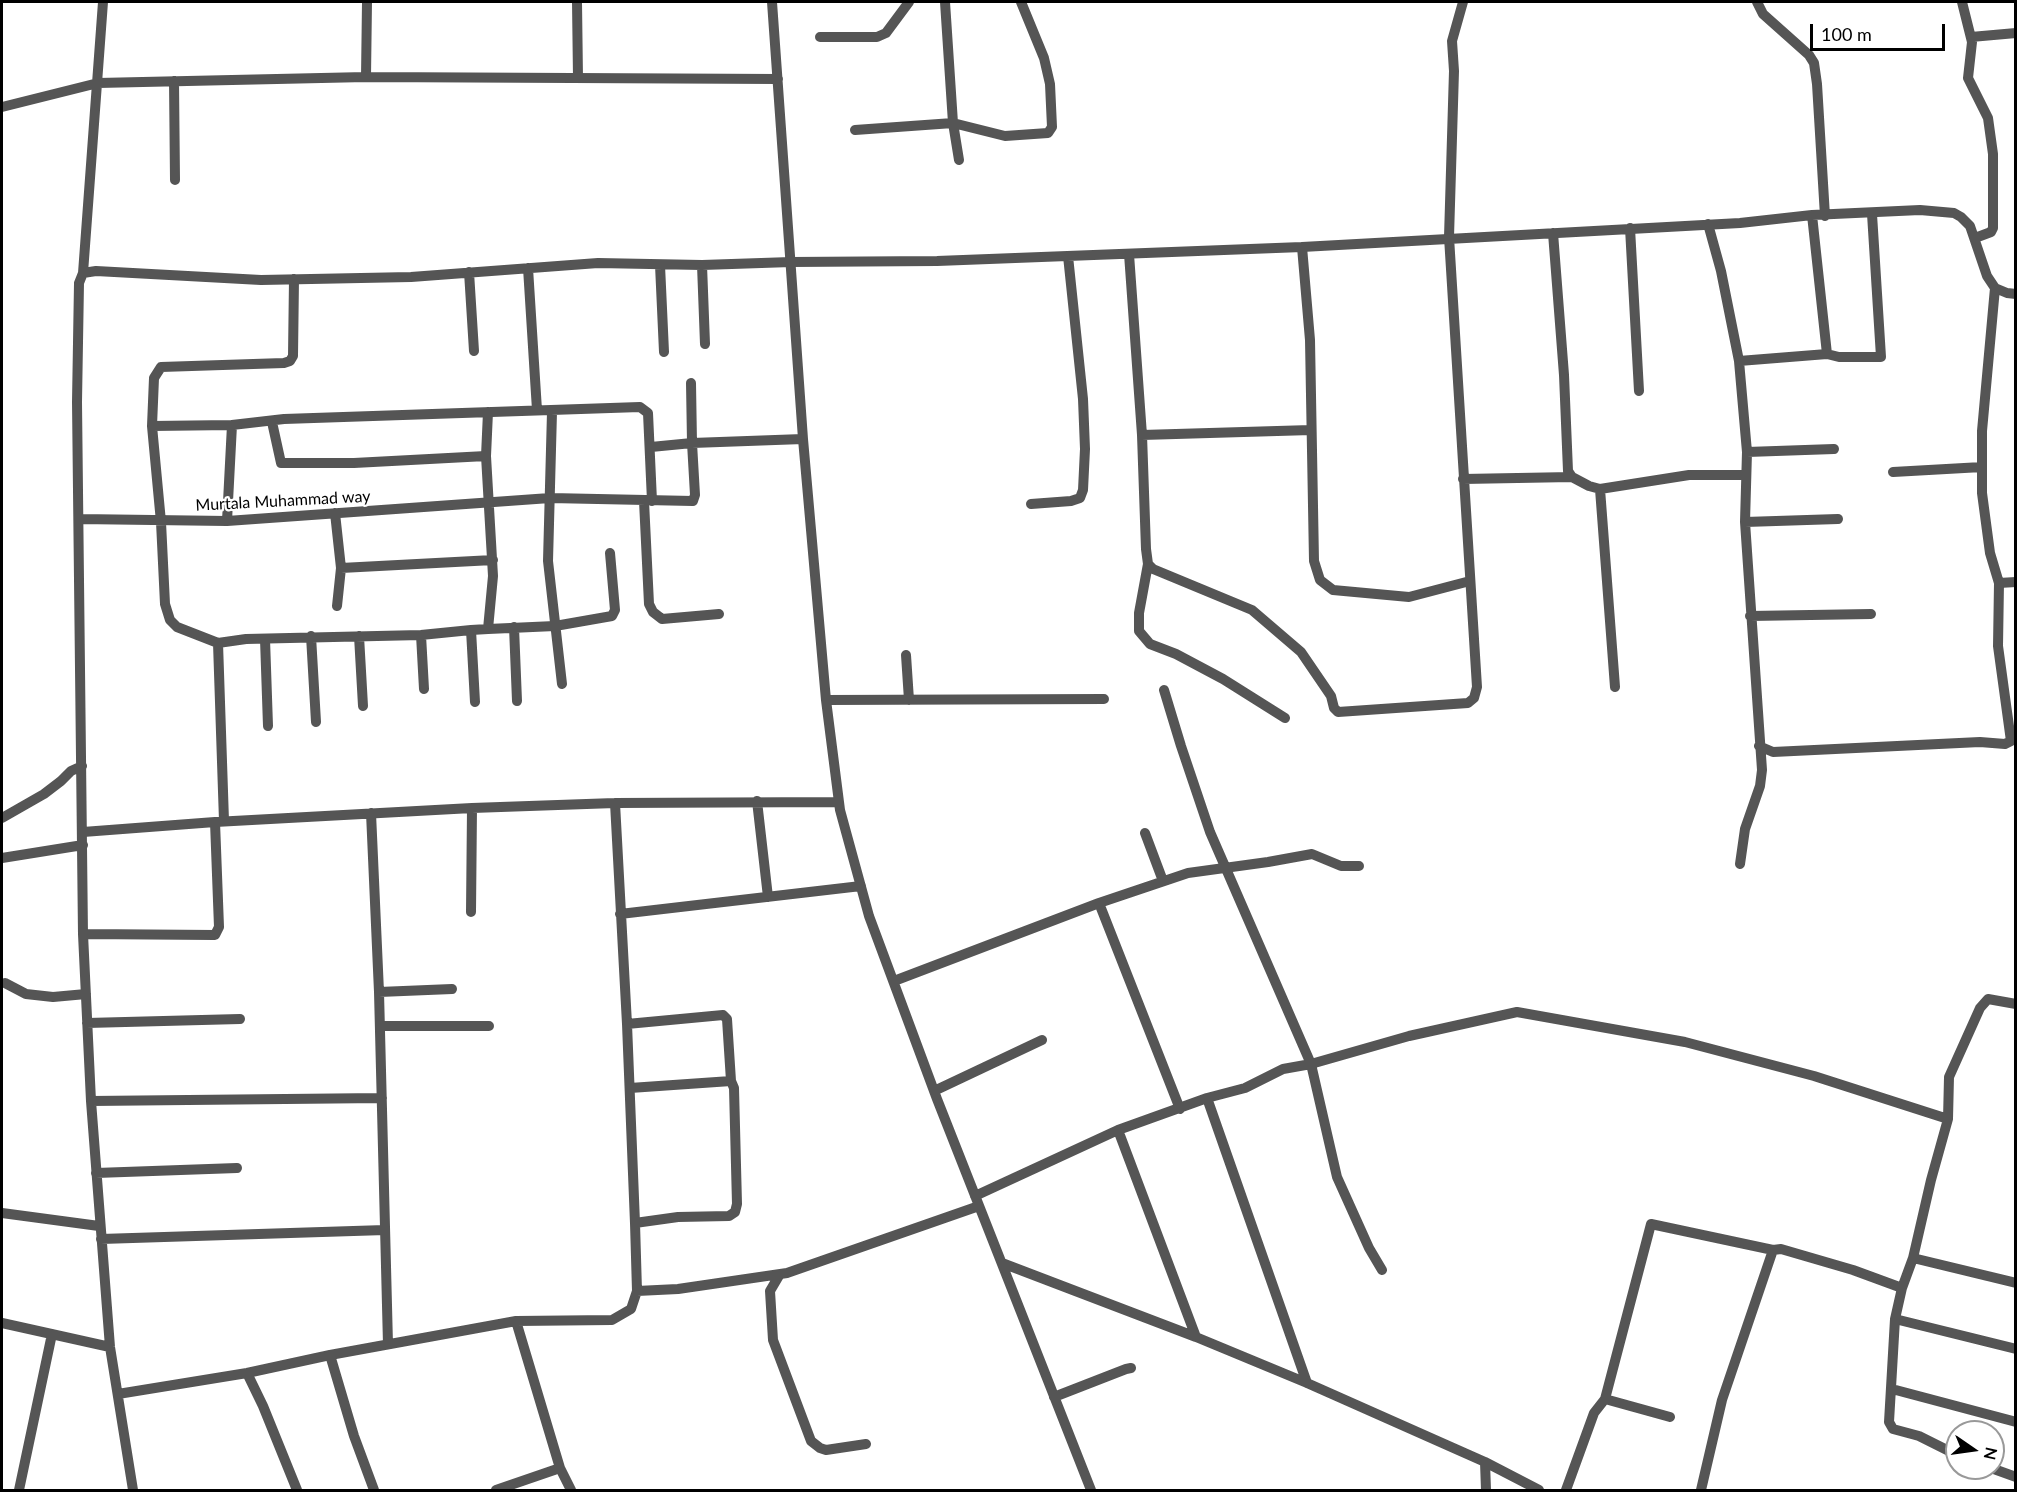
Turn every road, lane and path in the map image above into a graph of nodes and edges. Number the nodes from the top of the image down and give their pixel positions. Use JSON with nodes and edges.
{"nodes":[{"id":1,"x":103,"y":2,"type":"edge"},
{"id":2,"x":367,"y":2,"type":"edge"},
{"id":3,"x":577,"y":2,"type":"edge"},
{"id":4,"x":772,"y":2,"type":"edge"},
{"id":5,"x":909,"y":2,"type":"edge"},
{"id":6,"x":945,"y":2,"type":"edge"},
{"id":7,"x":1021,"y":2,"type":"edge"},
{"id":8,"x":1463,"y":2,"type":"edge"},
{"id":9,"x":1757,"y":2,"type":"edge"},
{"id":10,"x":1962,"y":2,"type":"edge"},
{"id":11,"x":2016,"y":33,"type":"edge"},
{"id":12,"x":820,"y":37,"type":"dead end"},
{"id":13,"x":1971,"y":38,"type":"junction"},
{"id":14,"x":366,"y":77,"type":"junction"},
{"id":15,"x":578,"y":78,"type":"junction"},
{"id":16,"x":778,"y":79,"type":"junction"},
{"id":17,"x":174,"y":81,"type":"junction"},
{"id":18,"x":98,"y":83,"type":"junction"},
{"id":19,"x":2,"y":107,"type":"edge"},
{"id":20,"x":954,"y":123,"type":"junction"},
{"id":21,"x":855,"y":130,"type":"dead end"},
{"id":22,"x":959,"y":160,"type":"dead end"},
{"id":23,"x":175,"y":180,"type":"dead end"},
{"id":24,"x":1872,"y":214,"type":"junction"},
{"id":25,"x":1812,"y":215,"type":"junction"},
{"id":26,"x":1825,"y":216,"type":"junction"},
{"id":27,"x":1708,"y":224,"type":"junction"},
{"id":28,"x":1630,"y":228,"type":"junction"},
{"id":29,"x":1553,"y":233,"type":"junction"},
{"id":30,"x":1449,"y":237,"type":"junction"},
{"id":31,"x":1974,"y":238,"type":"junction"},
{"id":32,"x":1302,"y":247,"type":"junction"},
{"id":33,"x":1129,"y":254,"type":"junction"},
{"id":34,"x":1068,"y":256,"type":"junction"},
{"id":35,"x":791,"y":262,"type":"junction"},
{"id":36,"x":660,"y":265,"type":"junction"},
{"id":37,"x":702,"y":265,"type":"junction"},
{"id":38,"x":528,"y":268,"type":"junction"},
{"id":39,"x":469,"y":272,"type":"junction"},
{"id":40,"x":83,"y":273,"type":"junction"},
{"id":41,"x":294,"y":279,"type":"junction"},
{"id":42,"x":1995,"y":288,"type":"junction"},
{"id":43,"x":2016,"y":294,"type":"edge"},
{"id":44,"x":705,"y":344,"type":"dead end"},
{"id":45,"x":474,"y":351,"type":"dead end"},
{"id":46,"x":664,"y":352,"type":"dead end"},
{"id":47,"x":1827,"y":354,"type":"junction"},
{"id":48,"x":1738,"y":362,"type":"junction"},
{"id":49,"x":691,"y":383,"type":"dead end"},
{"id":50,"x":1639,"y":391,"type":"dead end"},
{"id":51,"x":537,"y":410,"type":"junction"},
{"id":52,"x":552,"y":411,"type":"junction"},
{"id":53,"x":488,"y":412,"type":"junction"},
{"id":54,"x":272,"y":422,"type":"junction"},
{"id":55,"x":232,"y":424,"type":"junction"},
{"id":56,"x":152,"y":426,"type":"junction"},
{"id":57,"x":1311,"y":430,"type":"junction"},
{"id":58,"x":1143,"y":435,"type":"junction"},
{"id":59,"x":803,"y":439,"type":"junction"},
{"id":60,"x":692,"y":444,"type":"junction"},
{"id":61,"x":651,"y":447,"type":"junction"},
{"id":62,"x":1834,"y":449,"type":"dead end"},
{"id":63,"x":1747,"y":452,"type":"junction"},
{"id":64,"x":486,"y":456,"type":"junction"},
{"id":65,"x":1982,"y":467,"type":"junction"},
{"id":66,"x":1893,"y":472,"type":"dead end"},
{"id":67,"x":1746,"y":475,"type":"junction"},
{"id":68,"x":1572,"y":477,"type":"junction"},
{"id":69,"x":1463,"y":479,"type":"junction"},
{"id":70,"x":1600,"y":489,"type":"junction"},
{"id":71,"x":550,"y":498,"type":"junction"},
{"id":72,"x":648,"y":501,"type":"junction"},
{"id":73,"x":488,"y":503,"type":"junction"},
{"id":74,"x":1031,"y":504,"type":"dead end"},
{"id":75,"x":335,"y":513,"type":"junction"},
{"id":76,"x":79,"y":519,"type":"junction"},
{"id":77,"x":1838,"y":519,"type":"dead end"},
{"id":78,"x":227,"y":521,"type":"junction"},
{"id":79,"x":161,"y":522,"type":"junction"},
{"id":80,"x":1745,"y":522,"type":"junction"},
{"id":81,"x":610,"y":553,"type":"dead end"},
{"id":82,"x":493,"y":560,"type":"junction"},
{"id":83,"x":1148,"y":564,"type":"junction"},
{"id":84,"x":341,"y":568,"type":"junction"},
{"id":85,"x":1470,"y":581,"type":"junction"},
{"id":86,"x":2016,"y":582,"type":"edge"},
{"id":87,"x":1999,"y":584,"type":"junction"},
{"id":88,"x":337,"y":606,"type":"dead end"},
{"id":89,"x":718,"y":614,"type":"dead end"},
{"id":90,"x":1871,"y":614,"type":"dead end"},
{"id":91,"x":1750,"y":616,"type":"junction"},
{"id":92,"x":555,"y":626,"type":"junction"},
{"id":93,"x":514,"y":627,"type":"junction"},
{"id":94,"x":488,"y":629,"type":"junction"},
{"id":95,"x":471,"y":630,"type":"junction"},
{"id":96,"x":421,"y":635,"type":"junction"},
{"id":97,"x":311,"y":636,"type":"junction"},
{"id":98,"x":359,"y":636,"type":"junction"},
{"id":99,"x":265,"y":639,"type":"junction"},
{"id":100,"x":218,"y":643,"type":"junction"},
{"id":101,"x":906,"y":655,"type":"dead end"},
{"id":102,"x":562,"y":684,"type":"dead end"},
{"id":103,"x":1615,"y":687,"type":"dead end"},
{"id":104,"x":424,"y":688,"type":"dead end"},
{"id":105,"x":1164,"y":690,"type":"dead end"},
{"id":106,"x":2011,"y":697,"type":"edge"},
{"id":107,"x":1104,"y":699,"type":"dead end"},
{"id":108,"x":826,"y":700,"type":"junction"},
{"id":109,"x":909,"y":700,"type":"junction"},
{"id":110,"x":517,"y":701,"type":"dead end"},
{"id":111,"x":475,"y":702,"type":"dead end"},
{"id":112,"x":363,"y":706,"type":"dead end"},
{"id":113,"x":1285,"y":718,"type":"dead end"},
{"id":114,"x":316,"y":723,"type":"dead end"},
{"id":115,"x":268,"y":726,"type":"dead end"},
{"id":116,"x":1759,"y":746,"type":"junction"},
{"id":117,"x":82,"y":766,"type":"junction"},
{"id":118,"x":758,"y":801,"type":"junction"},
{"id":119,"x":839,"y":802,"type":"junction"},
{"id":120,"x":615,"y":803,"type":"junction"},
{"id":121,"x":472,"y":808,"type":"junction"},
{"id":122,"x":371,"y":813,"type":"junction"},
{"id":123,"x":2,"y":818,"type":"edge"},
{"id":124,"x":219,"y":821,"type":"junction"},
{"id":125,"x":83,"y":832,"type":"junction"},
{"id":126,"x":1144,"y":833,"type":"dead end"},
{"id":127,"x":83,"y":845,"type":"junction"},
{"id":128,"x":2,"y":858,"type":"edge"},
{"id":129,"x":1740,"y":864,"type":"dead end"},
{"id":130,"x":1226,"y":866,"type":"junction"},
{"id":131,"x":1359,"y":866,"type":"dead end"},
{"id":132,"x":1163,"y":881,"type":"junction"},
{"id":133,"x":861,"y":886,"type":"junction"},
{"id":134,"x":768,"y":897,"type":"junction"},
{"id":135,"x":1099,"y":903,"type":"junction"},
{"id":136,"x":471,"y":912,"type":"dead end"},
{"id":137,"x":620,"y":914,"type":"junction"},
{"id":138,"x":83,"y":934,"type":"junction"},
{"id":139,"x":894,"y":981,"type":"junction"},
{"id":140,"x":5,"y":983,"type":"dead end"},
{"id":141,"x":452,"y":989,"type":"dead end"},
{"id":142,"x":379,"y":992,"type":"junction"},
{"id":143,"x":86,"y":994,"type":"junction"},
{"id":144,"x":2016,"y":1004,"type":"edge"},
{"id":145,"x":240,"y":1019,"type":"dead end"},
{"id":146,"x":87,"y":1023,"type":"junction"},
{"id":147,"x":627,"y":1024,"type":"junction"},
{"id":148,"x":380,"y":1026,"type":"junction"},
{"id":149,"x":489,"y":1026,"type":"dead end"},
{"id":150,"x":1042,"y":1040,"type":"dead end"},
{"id":151,"x":1311,"y":1064,"type":"junction"},
{"id":152,"x":731,"y":1081,"type":"junction"},
{"id":153,"x":630,"y":1088,"type":"junction"},
{"id":154,"x":934,"y":1091,"type":"junction"},
{"id":155,"x":382,"y":1098,"type":"junction"},
{"id":156,"x":1207,"y":1098,"type":"junction"},
{"id":157,"x":91,"y":1101,"type":"junction"},
{"id":158,"x":1180,"y":1109,"type":"junction"},
{"id":159,"x":1948,"y":1119,"type":"junction"},
{"id":160,"x":1118,"y":1130,"type":"junction"},
{"id":161,"x":237,"y":1168,"type":"dead end"},
{"id":162,"x":96,"y":1173,"type":"junction"},
{"id":163,"x":977,"y":1201,"type":"junction"},
{"id":164,"x":2,"y":1213,"type":"edge"},
{"id":165,"x":635,"y":1223,"type":"junction"},
{"id":166,"x":99,"y":1226,"type":"junction"},
{"id":167,"x":385,"y":1230,"type":"junction"},
{"id":168,"x":100,"y":1239,"type":"junction"},
{"id":169,"x":1773,"y":1250,"type":"junction"},
{"id":170,"x":1913,"y":1258,"type":"junction"},
{"id":171,"x":1002,"y":1263,"type":"junction"},
{"id":172,"x":1382,"y":1270,"type":"dead end"},
{"id":173,"x":780,"y":1274,"type":"junction"},
{"id":174,"x":2016,"y":1283,"type":"edge"},
{"id":175,"x":1902,"y":1288,"type":"junction"},
{"id":176,"x":637,"y":1291,"type":"junction"},
{"id":177,"x":1895,"y":1319,"type":"junction"},
{"id":178,"x":516,"y":1321,"type":"junction"},
{"id":179,"x":2,"y":1323,"type":"edge"},
{"id":180,"x":52,"y":1334,"type":"junction"},
{"id":181,"x":1197,"y":1337,"type":"junction"},
{"id":182,"x":388,"y":1344,"type":"junction"},
{"id":183,"x":110,"y":1347,"type":"junction"},
{"id":184,"x":2016,"y":1349,"type":"edge"},
{"id":185,"x":330,"y":1355,"type":"junction"},
{"id":186,"x":1131,"y":1368,"type":"dead end"},
{"id":187,"x":247,"y":1373,"type":"junction"},
{"id":188,"x":1307,"y":1383,"type":"junction"},
{"id":189,"x":1892,"y":1389,"type":"junction"},
{"id":190,"x":118,"y":1394,"type":"junction"},
{"id":191,"x":1054,"y":1397,"type":"junction"},
{"id":192,"x":1605,"y":1400,"type":"junction"},
{"id":193,"x":1670,"y":1417,"type":"dead end"},
{"id":194,"x":2016,"y":1422,"type":"edge"},
{"id":195,"x":866,"y":1444,"type":"dead end"},
{"id":196,"x":1945,"y":1449,"type":"edge"},
{"id":197,"x":1485,"y":1462,"type":"junction"},
{"id":198,"x":560,"y":1468,"type":"junction"},
{"id":199,"x":19,"y":1491,"type":"edge"},
{"id":200,"x":133,"y":1491,"type":"edge"},
{"id":201,"x":297,"y":1491,"type":"edge"},
{"id":202,"x":374,"y":1491,"type":"edge"},
{"id":203,"x":496,"y":1491,"type":"edge"},
{"id":204,"x":571,"y":1491,"type":"edge"},
{"id":205,"x":1091,"y":1491,"type":"edge"},
{"id":206,"x":1486,"y":1491,"type":"edge"},
{"id":207,"x":1539,"y":1491,"type":"edge"},
{"id":208,"x":1566,"y":1491,"type":"edge"},
{"id":209,"x":1701,"y":1491,"type":"edge"}],
"edges":[{"from":1,"to":18,"type":"street"},
{"from":2,"to":14,"type":"street"},
{"from":3,"to":15,"type":"street"},
{"from":4,"to":16,"type":"street"},
{"from":5,"to":12,"type":"street"},
{"from":6,"to":20,"type":"street"},
{"from":7,"to":20,"type":"street"},
{"from":8,"to":30,"type":"street"},
{"from":9,"to":26,"type":"street"},
{"from":10,"to":13,"type":"street"},
{"from":11,"to":13,"type":"street"},
{"from":13,"to":31,"type":"street"},
{"from":14,"to":15,"type":"street"},
{"from":14,"to":17,"type":"street"},
{"from":15,"to":16,"type":"street"},
{"from":16,"to":35,"type":"street"},
{"from":17,"to":18,"type":"street"},
{"from":17,"to":23,"type":"street"},
{"from":18,"to":19,"type":"street"},
{"from":18,"to":40,"type":"street"},
{"from":20,"to":21,"type":"street"},
{"from":20,"to":22,"type":"street"},
{"from":24,"to":26,"type":"street"},
{"from":24,"to":31,"type":"street"},
{"from":24,"to":47,"type":"street"},
{"from":25,"to":26,"type":"street"},
{"from":25,"to":27,"type":"street"},
{"from":25,"to":47,"type":"street"},
{"from":27,"to":28,"type":"street"},
{"from":27,"to":48,"type":"street"},
{"from":28,"to":29,"type":"street"},
{"from":28,"to":50,"type":"street"},
{"from":29,"to":30,"type":"street"},
{"from":29,"to":68,"type":"street"},
{"from":30,"to":32,"type":"street"},
{"from":30,"to":69,"type":"street"},
{"from":31,"to":42,"type":"street"},
{"from":32,"to":33,"type":"street"},
{"from":32,"to":57,"type":"street"},
{"from":33,"to":34,"type":"street"},
{"from":33,"to":58,"type":"street"},
{"from":34,"to":35,"type":"street"},
{"from":34,"to":74,"type":"street"},
{"from":35,"to":37,"type":"street"},
{"from":35,"to":59,"type":"street"},
{"from":36,"to":37,"type":"street"},
{"from":36,"to":38,"type":"street"},
{"from":36,"to":46,"type":"street"},
{"from":37,"to":44,"type":"street"},
{"from":38,"to":39,"type":"street"},
{"from":38,"to":51,"type":"street"},
{"from":39,"to":41,"type":"street"},
{"from":39,"to":45,"type":"street"},
{"from":40,"to":41,"type":"street"},
{"from":40,"to":76,"type":"street"},
{"from":41,"to":56,"type":"street"},
{"from":42,"to":43,"type":"street"},
{"from":42,"to":65,"type":"street"},
{"from":47,"to":48,"type":"street"},
{"from":48,"to":63,"type":"street"},
{"from":49,"to":60,"type":"street"},
{"from":51,"to":52,"type":"street"},
{"from":51,"to":53,"type":"street"},
{"from":52,"to":61,"type":"street"},
{"from":52,"to":71,"type":"street"},
{"from":53,"to":54,"type":"street"},
{"from":53,"to":64,"type":"street"},
{"from":54,"to":55,"type":"street"},
{"from":54,"to":64,"type":"street"},
{"from":55,"to":56,"type":"street"},
{"from":55,"to":78,"type":"street"},
{"from":56,"to":79,"type":"street"},
{"from":57,"to":58,"type":"street"},
{"from":57,"to":85,"type":"street"},
{"from":58,"to":83,"type":"street"},
{"from":59,"to":60,"type":"street"},
{"from":59,"to":108,"type":"street"},
{"from":60,"to":61,"type":"street"},
{"from":60,"to":72,"type":"street","name":"Murtala Muhammad way"},
{"from":61,"to":72,"type":"street"},
{"from":62,"to":63,"type":"street"},
{"from":63,"to":67,"type":"street"},
{"from":64,"to":73,"type":"street"},
{"from":65,"to":66,"type":"street"},
{"from":65,"to":87,"type":"street"},
{"from":67,"to":70,"type":"street"},
{"from":67,"to":80,"type":"street"},
{"from":68,"to":69,"type":"street"},
{"from":68,"to":70,"type":"street"},
{"from":69,"to":85,"type":"street"},
{"from":70,"to":103,"type":"street"},
{"from":71,"to":72,"type":"street","name":"Murtala Muhammad way"},
{"from":71,"to":73,"type":"street","name":"Murtala Muhammad way"},
{"from":71,"to":92,"type":"street"},
{"from":72,"to":89,"type":"street"},
{"from":73,"to":75,"type":"street","name":"Murtala Muhammad way"},
{"from":73,"to":82,"type":"street"},
{"from":75,"to":78,"type":"street","name":"Murtala Muhammad way"},
{"from":75,"to":84,"type":"street"},
{"from":76,"to":79,"type":"street","name":"Murtala Muhammad way"},
{"from":76,"to":117,"type":"street"},
{"from":77,"to":80,"type":"street"},
{"from":78,"to":79,"type":"street","name":"Murtala Muhammad way"},
{"from":79,"to":100,"type":"street"},
{"from":80,"to":91,"type":"street"},
{"from":81,"to":92,"type":"street"},
{"from":82,"to":84,"type":"street"},
{"from":82,"to":94,"type":"street"},
{"from":83,"to":85,"type":"street"},
{"from":83,"to":113,"type":"street"},
{"from":84,"to":88,"type":"street"},
{"from":86,"to":87,"type":"street"},
{"from":87,"to":106,"type":"street"},
{"from":90,"to":91,"type":"street"},
{"from":91,"to":116,"type":"street"},
{"from":92,"to":93,"type":"street"},
{"from":92,"to":102,"type":"street"},
{"from":93,"to":94,"type":"street"},
{"from":93,"to":110,"type":"street"},
{"from":94,"to":95,"type":"street"},
{"from":95,"to":96,"type":"street"},
{"from":95,"to":111,"type":"street"},
{"from":96,"to":98,"type":"street"},
{"from":96,"to":104,"type":"street"},
{"from":97,"to":98,"type":"street"},
{"from":97,"to":99,"type":"street"},
{"from":97,"to":114,"type":"street"},
{"from":98,"to":112,"type":"street"},
{"from":99,"to":100,"type":"street"},
{"from":99,"to":115,"type":"street"},
{"from":100,"to":124,"type":"street"},
{"from":101,"to":109,"type":"street"},
{"from":105,"to":130,"type":"street"},
{"from":106,"to":116,"type":"street"},
{"from":107,"to":109,"type":"street"},
{"from":108,"to":109,"type":"street"},
{"from":108,"to":119,"type":"street"},
{"from":116,"to":129,"type":"street"},
{"from":117,"to":123,"type":"street"},
{"from":117,"to":125,"type":"street"},
{"from":118,"to":119,"type":"street"},
{"from":118,"to":120,"type":"street"},
{"from":118,"to":134,"type":"street"},
{"from":119,"to":133,"type":"street"},
{"from":120,"to":121,"type":"street"},
{"from":120,"to":137,"type":"street"},
{"from":121,"to":122,"type":"street"},
{"from":121,"to":136,"type":"street"},
{"from":122,"to":124,"type":"street"},
{"from":122,"to":142,"type":"street"},
{"from":124,"to":125,"type":"street"},
{"from":124,"to":138,"type":"street"},
{"from":125,"to":127,"type":"street"},
{"from":126,"to":132,"type":"street"},
{"from":127,"to":128,"type":"street"},
{"from":127,"to":138,"type":"street"},
{"from":130,"to":131,"type":"street"},
{"from":130,"to":132,"type":"street"},
{"from":130,"to":151,"type":"street"},
{"from":132,"to":135,"type":"street"},
{"from":133,"to":134,"type":"street"},
{"from":133,"to":139,"type":"street"},
{"from":134,"to":137,"type":"street"},
{"from":135,"to":139,"type":"street"},
{"from":135,"to":158,"type":"street"},
{"from":137,"to":147,"type":"street"},
{"from":138,"to":143,"type":"street"},
{"from":139,"to":154,"type":"street"},
{"from":140,"to":143,"type":"street"},
{"from":141,"to":142,"type":"street"},
{"from":142,"to":148,"type":"street"},
{"from":143,"to":146,"type":"street"},
{"from":144,"to":159,"type":"street"},
{"from":145,"to":146,"type":"street"},
{"from":146,"to":157,"type":"street"},
{"from":147,"to":152,"type":"street"},
{"from":147,"to":153,"type":"street"},
{"from":148,"to":149,"type":"street"},
{"from":148,"to":155,"type":"street"},
{"from":150,"to":154,"type":"street"},
{"from":151,"to":156,"type":"street"},
{"from":151,"to":159,"type":"street"},
{"from":151,"to":172,"type":"street"},
{"from":152,"to":153,"type":"street"},
{"from":152,"to":165,"type":"street"},
{"from":153,"to":165,"type":"street"},
{"from":154,"to":163,"type":"street"},
{"from":155,"to":157,"type":"street"},
{"from":155,"to":167,"type":"street"},
{"from":156,"to":158,"type":"street"},
{"from":156,"to":188,"type":"street"},
{"from":157,"to":162,"type":"street"},
{"from":158,"to":160,"type":"street"},
{"from":159,"to":170,"type":"street"},
{"from":160,"to":163,"type":"street"},
{"from":160,"to":181,"type":"street"},
{"from":161,"to":162,"type":"street"},
{"from":162,"to":166,"type":"street"},
{"from":163,"to":171,"type":"street"},
{"from":163,"to":173,"type":"street"},
{"from":164,"to":166,"type":"street"},
{"from":165,"to":176,"type":"street"},
{"from":166,"to":168,"type":"street"},
{"from":167,"to":168,"type":"street"},
{"from":167,"to":182,"type":"street"},
{"from":168,"to":183,"type":"street"},
{"from":169,"to":175,"type":"street"},
{"from":169,"to":192,"type":"street"},
{"from":169,"to":209,"type":"street"},
{"from":170,"to":174,"type":"street"},
{"from":170,"to":175,"type":"street"},
{"from":171,"to":181,"type":"street"},
{"from":171,"to":191,"type":"street"},
{"from":173,"to":176,"type":"street"},
{"from":173,"to":195,"type":"street"},
{"from":175,"to":177,"type":"street"},
{"from":176,"to":178,"type":"street"},
{"from":177,"to":184,"type":"street"},
{"from":177,"to":189,"type":"street"},
{"from":178,"to":182,"type":"street"},
{"from":178,"to":198,"type":"street"},
{"from":179,"to":180,"type":"street"},
{"from":180,"to":183,"type":"street"},
{"from":180,"to":199,"type":"street"},
{"from":181,"to":188,"type":"street"},
{"from":182,"to":185,"type":"street"},
{"from":183,"to":190,"type":"street"},
{"from":185,"to":187,"type":"street"},
{"from":185,"to":202,"type":"street"},
{"from":186,"to":191,"type":"street"},
{"from":187,"to":190,"type":"street"},
{"from":187,"to":201,"type":"street"},
{"from":188,"to":197,"type":"street"},
{"from":189,"to":194,"type":"street"},
{"from":189,"to":196,"type":"street"},
{"from":190,"to":200,"type":"street"},
{"from":191,"to":205,"type":"street"},
{"from":192,"to":193,"type":"street"},
{"from":192,"to":208,"type":"street"},
{"from":197,"to":206,"type":"street"},
{"from":197,"to":207,"type":"street"},
{"from":198,"to":203,"type":"street"},
{"from":198,"to":204,"type":"street"}]}
